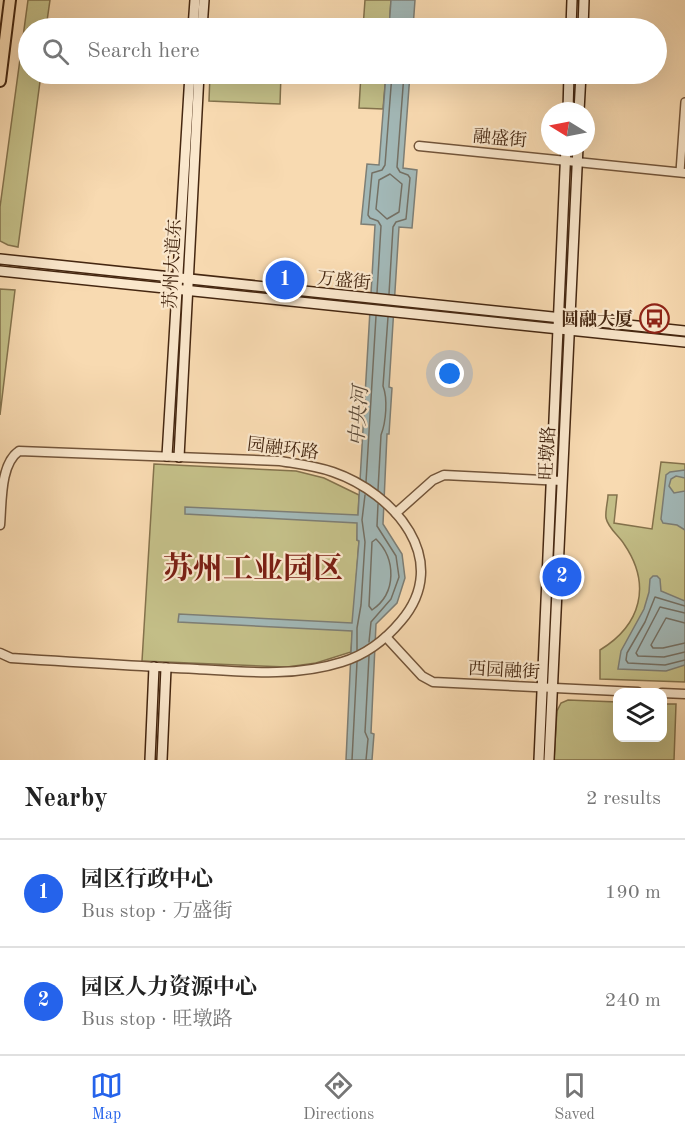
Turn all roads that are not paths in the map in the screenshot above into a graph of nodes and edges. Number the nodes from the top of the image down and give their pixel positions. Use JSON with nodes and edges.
{"nodes":[{"id":1,"x":10,"y":0,"type":"edge"},
{"id":2,"x":195,"y":0,"type":"edge"},
{"id":3,"x":204,"y":0,"type":"edge"},
{"id":4,"x":572,"y":0,"type":"edge"},
{"id":5,"x":584,"y":0,"type":"edge"},
{"id":6,"x":194,"y":18,"type":"edge"},
{"id":7,"x":203,"y":18,"type":"edge"},
{"id":8,"x":571,"y":18,"type":"edge"},
{"id":9,"x":583,"y":18,"type":"edge"},
{"id":10,"x":0,"y":81,"type":"edge"},
{"id":11,"x":190,"y":84,"type":"edge"},
{"id":12,"x":198,"y":84,"type":"edge"},
{"id":13,"x":569,"y":84,"type":"edge"},
{"id":14,"x":580,"y":84,"type":"edge"},
{"id":15,"x":568,"y":102,"type":"edge"},
{"id":16,"x":579,"y":102,"type":"edge"},
{"id":17,"x":685,"y":102,"type":"edge"},
{"id":18,"x":419,"y":146,"type":"dead end"},
{"id":19,"x":566,"y":156,"type":"edge"},
{"id":20,"x":577,"y":156,"type":"edge"},
{"id":21,"x":566,"y":160,"type":"junction"},
{"id":22,"x":577,"y":162,"type":"junction"},
{"id":23,"x":683,"y":172,"type":"edge"},
{"id":24,"x":0,"y":259,"type":"edge"},
{"id":25,"x":0,"y":271,"type":"edge"},
{"id":26,"x":183,"y":279,"type":"junction"},
{"id":27,"x":182,"y":290,"type":"junction"},
{"id":28,"x":369,"y":304,"type":"junction"},
{"id":29,"x":559,"y":318,"type":"junction"},
{"id":30,"x":571,"y":319,"type":"junction"},
{"id":31,"x":559,"y":330,"type":"junction"},
{"id":32,"x":569,"y":331,"type":"junction"},
{"id":33,"x":685,"y":331,"type":"edge"},
{"id":34,"x":685,"y":342,"type":"edge"},
{"id":35,"x":167,"y":456,"type":"junction"},
{"id":36,"x":179,"y":457,"type":"junction"},
{"id":37,"x":557,"y":481,"type":"junction"},
{"id":38,"x":394,"y":511,"type":"junction"},
{"id":39,"x":0,"y":525,"type":"edge"},
{"id":40,"x":382,"y":640,"type":"junction"},
{"id":41,"x":0,"y":653,"type":"edge"},
{"id":42,"x":154,"y":667,"type":"junction"},
{"id":43,"x":166,"y":668,"type":"junction"},
{"id":44,"x":543,"y":689,"type":"junction"},
{"id":45,"x":553,"y":689,"type":"junction"},
{"id":46,"x":613,"y":692,"type":"edge"},
{"id":47,"x":667,"y":693,"type":"edge"},
{"id":48,"x":685,"y":694,"type":"edge"},
{"id":49,"x":150,"y":760,"type":"edge"},
{"id":50,"x":162,"y":760,"type":"edge"},
{"id":51,"x":539,"y":760,"type":"edge"},
{"id":52,"x":549,"y":760,"type":"edge"}],
"edges":[{"from":1,"to":10,"type":"main road"},
{"from":2,"to":6,"type":"main road"},
{"from":3,"to":7,"type":"main road"},
{"from":4,"to":8,"type":"main road"},
{"from":5,"to":9,"type":"main road"},
{"from":11,"to":26,"type":"main road","name":"苏州大道东"},
{"from":12,"to":26,"type":"main road","name":"苏州大道东"},
{"from":13,"to":15,"type":"main road"},
{"from":14,"to":16,"type":"main road"},
{"from":17,"to":23,"type":"street"},
{"from":18,"to":21,"type":"street","name":"融盛街"},
{"from":19,"to":21,"type":"main road","name":"旺墩路"},
{"from":20,"to":22,"type":"main road","name":"旺墩路"},
{"from":21,"to":22,"type":"street","name":"融盛街"},
{"from":21,"to":29,"type":"main road","name":"旺墩路"},
{"from":22,"to":23,"type":"street","name":"融盛街"},
{"from":22,"to":30,"type":"main road","name":"旺墩路"},
{"from":24,"to":26,"type":"main road","name":"万盛街"},
{"from":25,"to":27,"type":"main road","name":"万盛街"},
{"from":26,"to":27,"type":"main road","name":"苏州大道东"},
{"from":26,"to":28,"type":"main road","name":"万盛街"},
{"from":27,"to":28,"type":"main road","name":"万盛街"},
{"from":27,"to":35,"type":"main road","name":"苏州大道东"},
{"from":27,"to":36,"type":"main road","name":"苏州大道东"},
{"from":28,"to":29,"type":"main road","name":"万盛街"},
{"from":28,"to":31,"type":"main road","name":"万盛街"},
{"from":29,"to":30,"type":"main road","name":"万盛街"},
{"from":29,"to":31,"type":"main road","name":"旺墩路"},
{"from":30,"to":32,"type":"main road","name":"旺墩路"},
{"from":30,"to":33,"type":"main road","name":"万盛街"},
{"from":31,"to":32,"type":"main road","name":"万盛街"},
{"from":31,"to":37,"type":"main road","name":"旺墩路"},
{"from":32,"to":34,"type":"main road","name":"万盛街"},
{"from":32,"to":37,"type":"main road","name":"旺墩路"},
{"from":35,"to":36,"type":"street","name":"园融环路"},
{"from":35,"to":39,"type":"street","name":"园融环路"},
{"from":36,"to":38,"type":"street","name":"园融环路"},
{"from":37,"to":38,"type":"street"},
{"from":37,"to":44,"type":"main road","name":"旺墩路"},
{"from":37,"to":45,"type":"main road","name":"旺墩路"},
{"from":38,"to":40,"type":"street","name":"园融环路"},
{"from":40,"to":43,"type":"street","name":"园融环路"},
{"from":40,"to":44,"type":"street","name":"西园融街"},
{"from":41,"to":42,"type":"street","name":"园融环路"},
{"from":42,"to":43,"type":"street","name":"园融环路"},
{"from":42,"to":49,"type":"main road"},
{"from":43,"to":50,"type":"main road"},
{"from":44,"to":45,"type":"street","name":"西园融街"},
{"from":44,"to":51,"type":"main road","name":"旺墩路"},
{"from":45,"to":46,"type":"street","name":"西园融街"},
{"from":45,"to":52,"type":"main road","name":"旺墩路"},
{"from":47,"to":48,"type":"street"}]}
